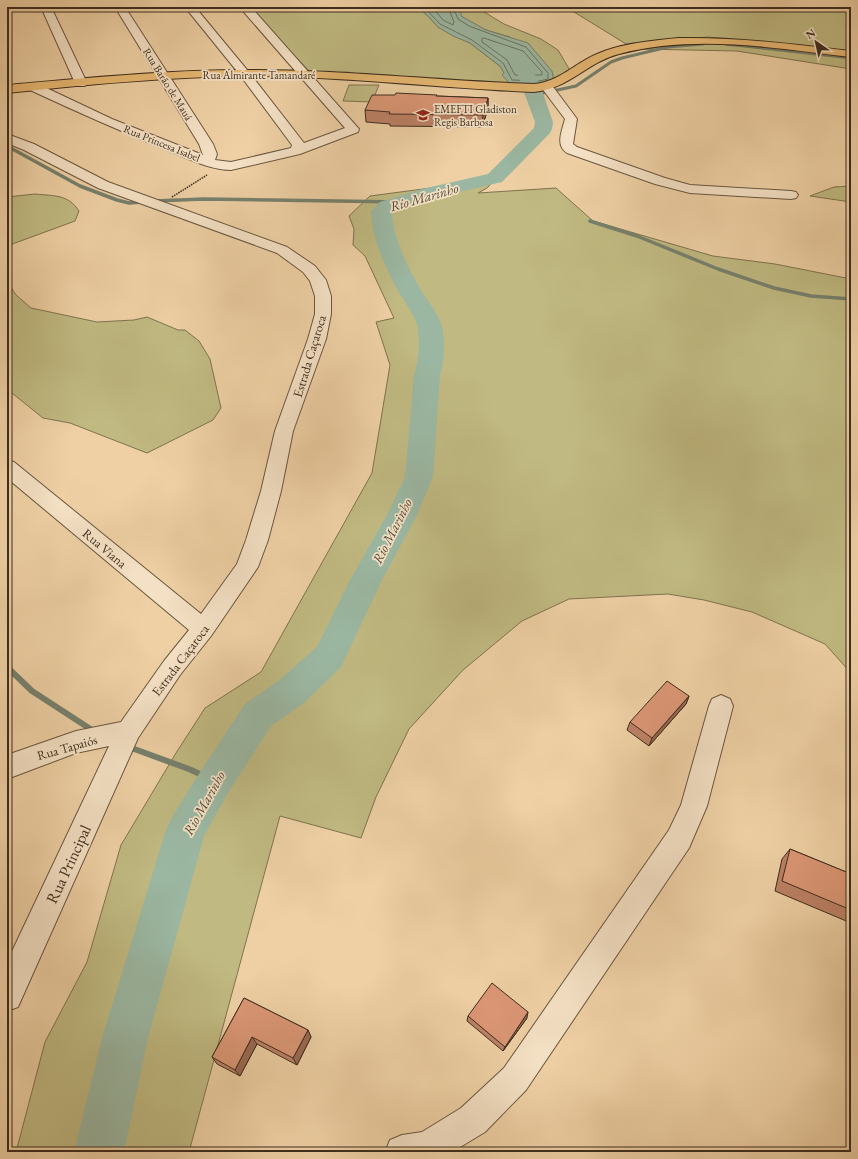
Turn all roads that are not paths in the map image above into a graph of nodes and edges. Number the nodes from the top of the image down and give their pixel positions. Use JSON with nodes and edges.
{"nodes":[{"id":1,"x":46,"y":7,"type":"edge"},
{"id":2,"x":120,"y":7,"type":"edge"},
{"id":3,"x":190,"y":7,"type":"edge"},
{"id":4,"x":247,"y":9,"type":"dead end"},
{"id":5,"x":851,"y":54,"type":"edge"},
{"id":6,"x":244,"y":73,"type":"junction"},
{"id":7,"x":304,"y":74,"type":"junction"},
{"id":8,"x":163,"y":77,"type":"junction"},
{"id":9,"x":81,"y":83,"type":"junction"},
{"id":10,"x":34,"y":86,"type":"junction"},
{"id":11,"x":545,"y":87,"type":"junction"},
{"id":12,"x":7,"y":89,"type":"edge"},
{"id":13,"x":7,"y":138,"type":"edge"},
{"id":14,"x":295,"y":151,"type":"junction"},
{"id":15,"x":208,"y":162,"type":"junction"},
{"id":16,"x":791,"y":195,"type":"dead end"},
{"id":17,"x":7,"y":467,"type":"edge"},
{"id":18,"x":203,"y":629,"type":"junction"},
{"id":19,"x":721,"y":706,"type":"dead end"},
{"id":20,"x":129,"y":731,"type":"junction"},
{"id":21,"x":7,"y":768,"type":"edge"},
{"id":22,"x":7,"y":996,"type":"edge"},
{"id":23,"x":402,"y":1152,"type":"edge"}],
"edges":[{"from":1,"to":9,"type":"street"},
{"from":2,"to":8,"type":"street","name":"Rua Barão de Mauá"},
{"from":3,"to":6,"type":"street"},
{"from":4,"to":7,"type":"street"},
{"from":5,"to":11,"type":"main road"},
{"from":6,"to":7,"type":"main road","name":"Rua Almirante Tamandaré"},
{"from":6,"to":8,"type":"main road","name":"Rua Almirante Tamandaré"},
{"from":6,"to":14,"type":"street"},
{"from":7,"to":11,"type":"main road","name":"Rua Almirante Tamandaré"},
{"from":7,"to":14,"type":"street","name":"Rua Princesa Isabel"},
{"from":8,"to":9,"type":"main road","name":"Rua Almirante Tamandaré"},
{"from":8,"to":15,"type":"street","name":"Rua Barão de Mauá"},
{"from":9,"to":10,"type":"main road","name":"Rua Almirante Tamandaré"},
{"from":10,"to":12,"type":"main road","name":"Rua Almirante Tamandaré"},
{"from":10,"to":15,"type":"street","name":"Rua Princesa Isabel"},
{"from":11,"to":16,"type":"street"},
{"from":13,"to":18,"type":"street","name":"Estrada Caçaroca"},
{"from":14,"to":15,"type":"street","name":"Rua Princesa Isabel"},
{"from":17,"to":18,"type":"street","name":"Rua Viana"},
{"from":18,"to":20,"type":"street","name":"Estrada Caçaroca"},
{"from":19,"to":23,"type":"street"},
{"from":20,"to":21,"type":"street","name":"Rua Tapaiós"},
{"from":20,"to":22,"type":"street","name":"Rua Principal"}]}
